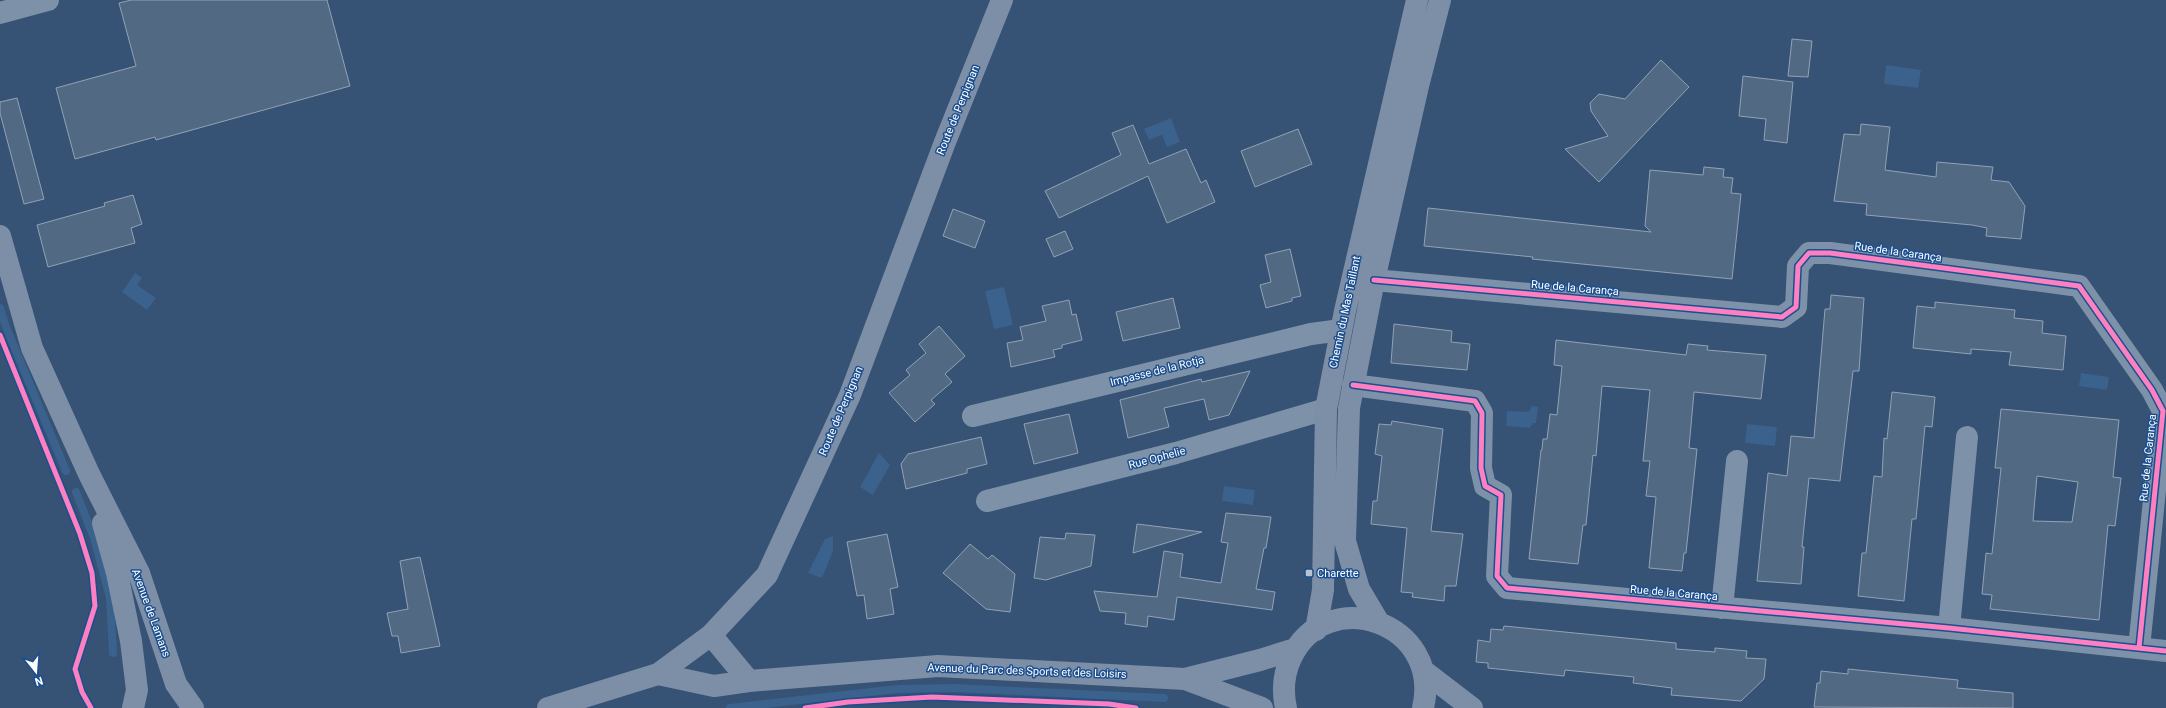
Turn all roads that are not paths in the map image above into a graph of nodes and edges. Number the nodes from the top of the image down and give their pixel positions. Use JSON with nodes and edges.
{"nodes":[{"id":1,"x":48,"y":0,"type":"edge"},
{"id":2,"x":1002,"y":0,"type":"edge"},
{"id":3,"x":1417,"y":0,"type":"edge"},
{"id":4,"x":1440,"y":0,"type":"edge"},
{"id":5,"x":0,"y":13,"type":"edge"},
{"id":6,"x":0,"y":236,"type":"edge"},
{"id":7,"x":1374,"y":280,"type":"junction"},
{"id":8,"x":1341,"y":330,"type":"junction"},
{"id":9,"x":1353,"y":385,"type":"junction"},
{"id":10,"x":1326,"y":409,"type":"junction"},
{"id":11,"x":973,"y":416,"type":"dead end"},
{"id":12,"x":1967,"y":437,"type":"dead end"},
{"id":13,"x":1737,"y":461,"type":"dead end"},
{"id":14,"x":89,"y":474,"type":"junction"},
{"id":15,"x":987,"y":501,"type":"dead end"},
{"id":16,"x":1722,"y":608,"type":"junction"},
{"id":17,"x":1378,"y":622,"type":"junction"},
{"id":18,"x":1949,"y":628,"type":"junction"},
{"id":19,"x":1316,"y":630,"type":"junction"},
{"id":20,"x":711,"y":634,"type":"junction"},
{"id":21,"x":2139,"y":648,"type":"junction"},
{"id":22,"x":1295,"y":649,"type":"junction"},
{"id":23,"x":2166,"y":651,"type":"edge"},
{"id":24,"x":1424,"y":672,"type":"junction"},
{"id":25,"x":658,"y":674,"type":"junction"},
{"id":26,"x":1185,"y":678,"type":"junction"},
{"id":27,"x":749,"y":681,"type":"junction"},
{"id":28,"x":133,"y":708,"type":"edge"},
{"id":29,"x":193,"y":708,"type":"edge"},
{"id":30,"x":548,"y":708,"type":"edge"},
{"id":31,"x":1262,"y":708,"type":"edge"},
{"id":32,"x":1286,"y":708,"type":"edge"},
{"id":33,"x":1424,"y":708,"type":"edge"},
{"id":34,"x":1472,"y":708,"type":"edge"}],
"edges":[{"from":1,"to":5,"type":"street"},
{"from":2,"to":20,"type":"main road","name":"Route de Perpignan"},
{"from":3,"to":8,"type":"main road","name":"Chemin du Mas Taillant"},
{"from":4,"to":7,"type":"main road","name":"Chemin du Mas Taillant"},
{"from":6,"to":14,"type":"main road","name":"Avenue de Lamans"},
{"from":7,"to":9,"type":"main road","name":"Chemin du Mas Taillant"},
{"from":7,"to":21,"type":"street","name":"Rue de la Carança"},
{"from":8,"to":10,"type":"main road","name":"Chemin du Mas Taillant"},
{"from":8,"to":11,"type":"street","name":"Impasse de la Rotja"},
{"from":9,"to":16,"type":"street","name":"Rue de la Carança"},
{"from":9,"to":17,"type":"main road","name":"Chemin du Mas Taillant"},
{"from":10,"to":15,"type":"street","name":"Rue Ophelie"},
{"from":10,"to":19,"type":"main road","name":"Chemin du Mas Taillant"},
{"from":12,"to":18,"type":"street"},
{"from":13,"to":16,"type":"street","name":"Rue de la Carança"},
{"from":14,"to":28,"type":"main road","name":"Avenue de Lamans"},
{"from":14,"to":29,"type":"main road","name":"Avenue de Lamans"},
{"from":16,"to":18,"type":"street","name":"Rue de la Carança"},
{"from":17,"to":19,"type":"main road"},
{"from":17,"to":24,"type":"main road"},
{"from":18,"to":21,"type":"street","name":"Rue de la Carança"},
{"from":19,"to":22,"type":"main road"},
{"from":20,"to":25,"type":"main road","name":"Route de Perpignan"},
{"from":20,"to":27,"type":"main road"},
{"from":21,"to":23,"type":"street","name":"Rue de la Carança"},
{"from":22,"to":26,"type":"main road","name":"Avenue du Parc des Sports et des Loisirs"},
{"from":22,"to":32,"type":"main road"},
{"from":24,"to":33,"type":"main road"},
{"from":24,"to":34,"type":"main road"},
{"from":25,"to":27,"type":"main road","name":"Avenue du Parc des Sports et des Loisirs"},
{"from":25,"to":30,"type":"main road","name":"Route de Perpignan"},
{"from":26,"to":27,"type":"main road","name":"Avenue du Parc des Sports et des Loisirs"},
{"from":26,"to":31,"type":"main road","name":"Avenue du Parc des Sports et des Loisirs"}]}
